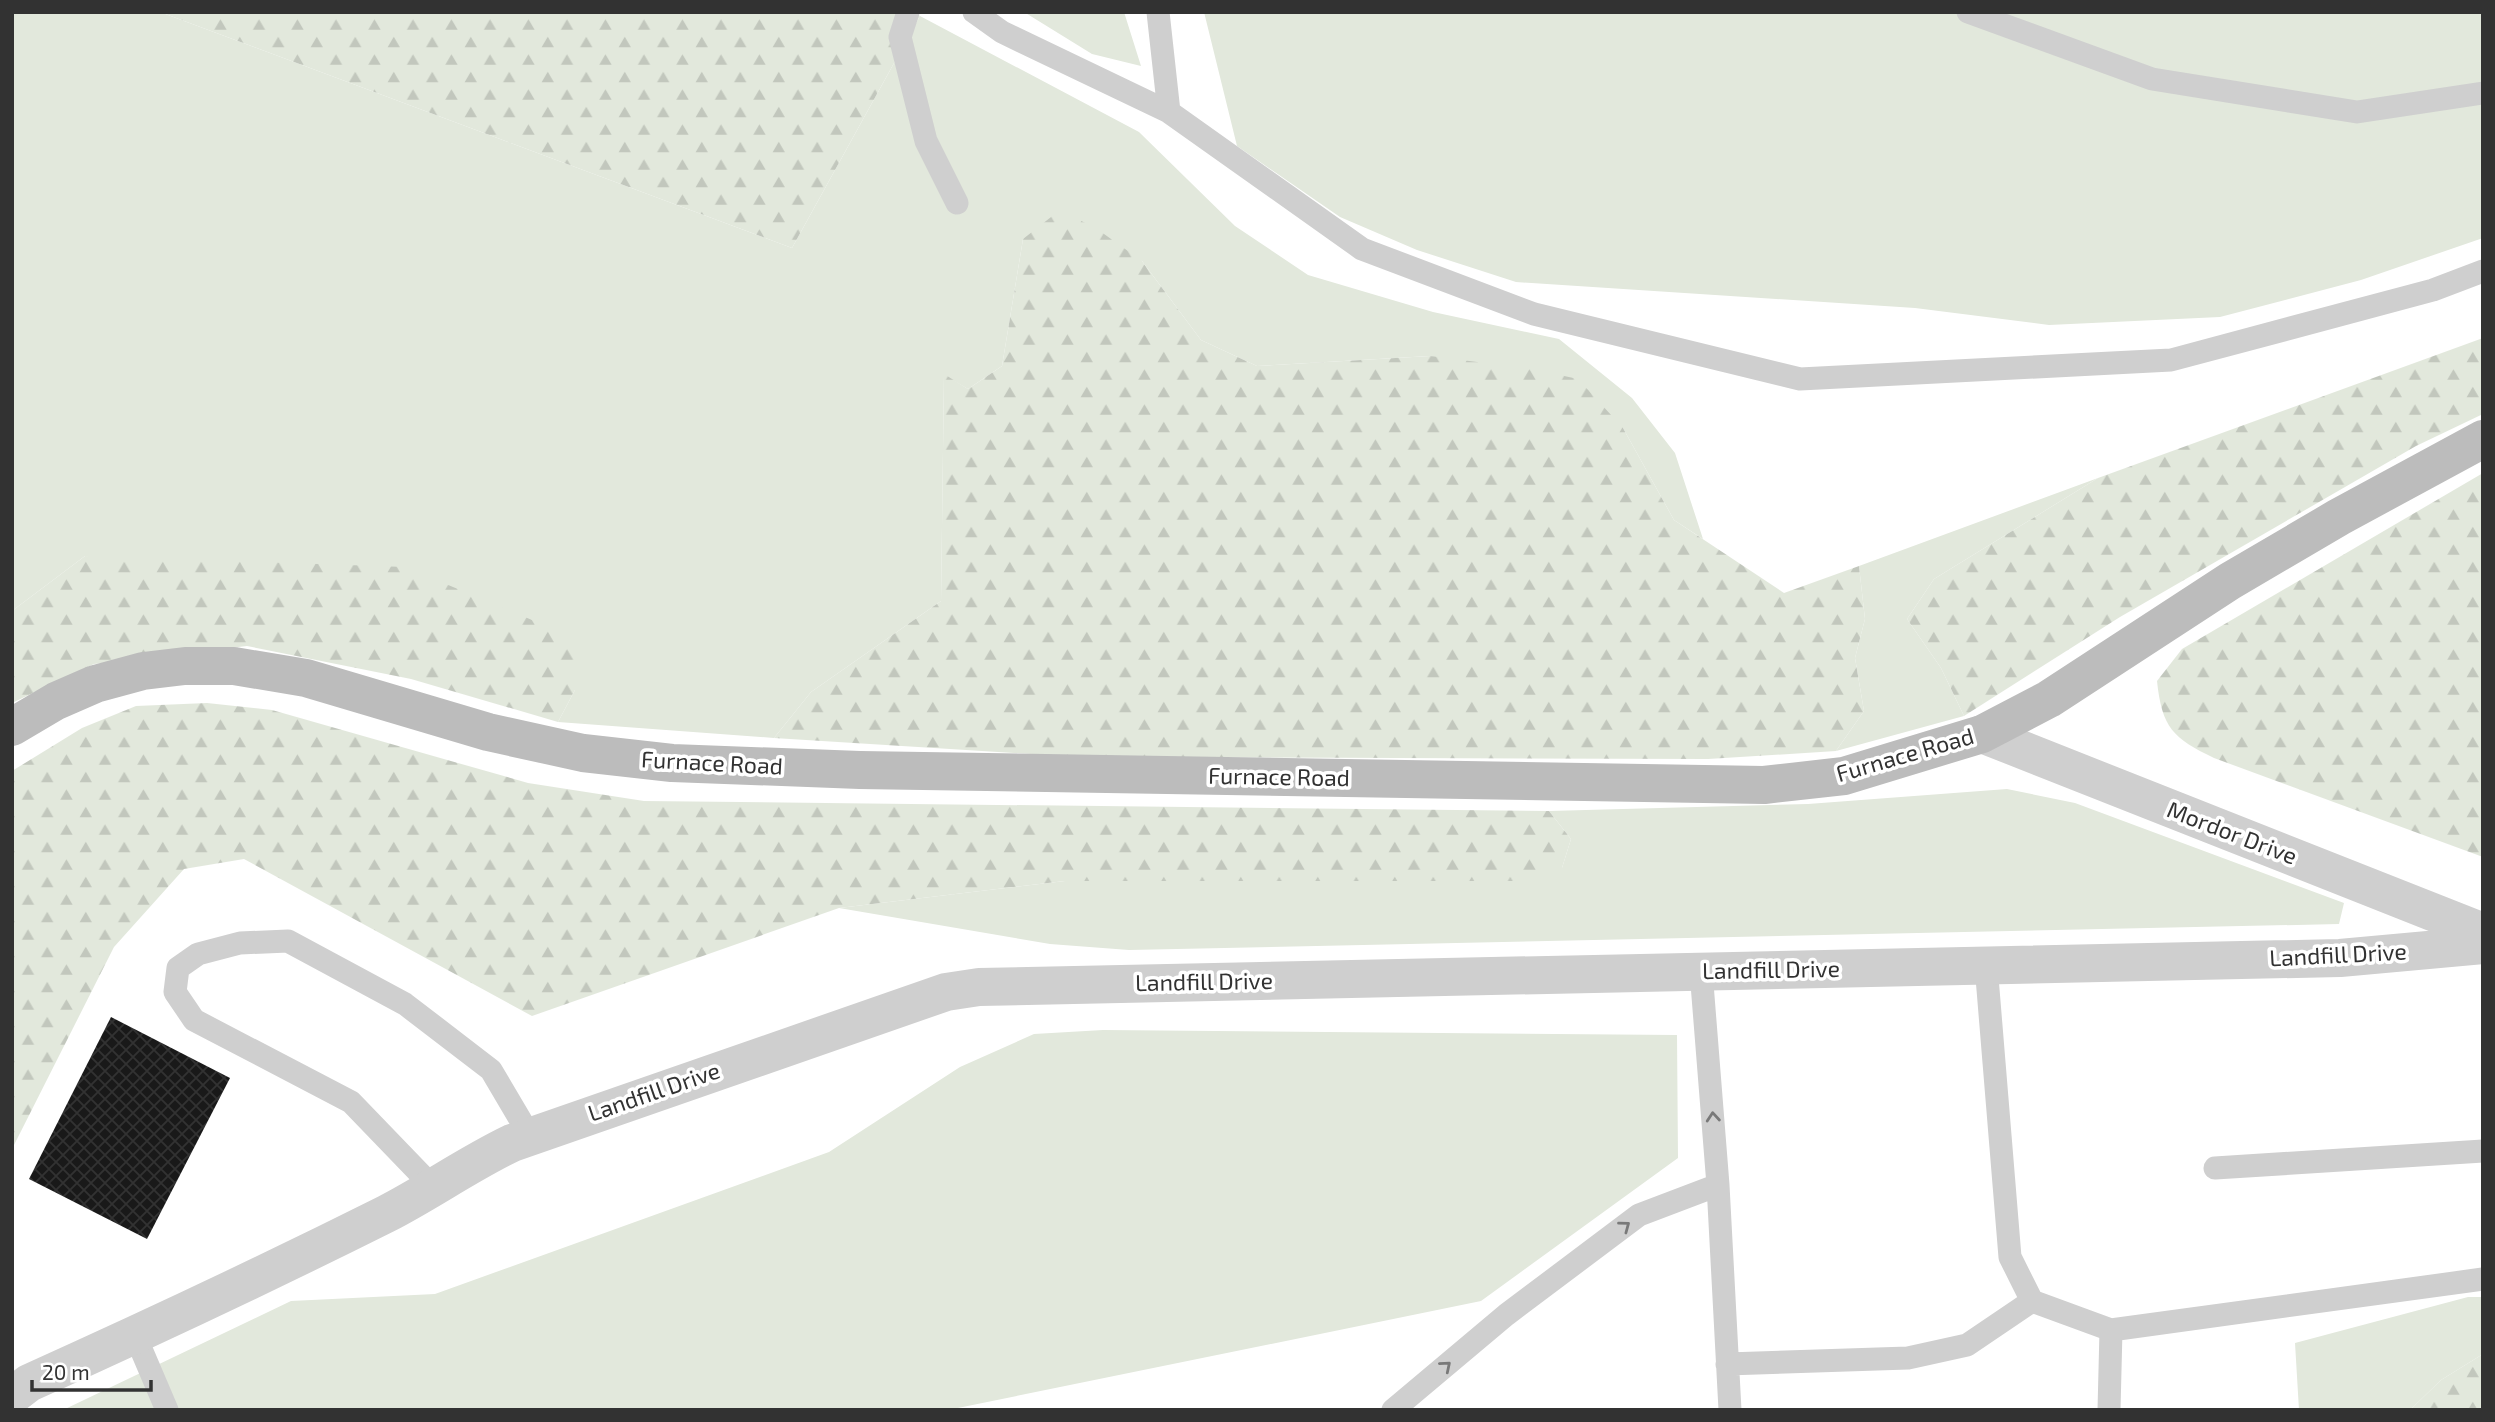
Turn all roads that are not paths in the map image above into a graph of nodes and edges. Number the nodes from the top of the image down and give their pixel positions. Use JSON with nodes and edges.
{"nodes":[{"id":1,"x":908,"y":12,"type":"edge"},
{"id":2,"x":974,"y":12,"type":"edge"},
{"id":3,"x":1158,"y":12,"type":"edge"},
{"id":4,"x":1968,"y":12,"type":"edge"},
{"id":5,"x":2483,"y":93,"type":"edge"},
{"id":6,"x":1169,"y":112,"type":"junction"},
{"id":7,"x":957,"y":203,"type":"dead end"},
{"id":8,"x":2483,"y":271,"type":"edge"},
{"id":9,"x":2483,"y":439,"type":"edge"},
{"id":10,"x":12,"y":727,"type":"edge"},
{"id":11,"x":1982,"y":734,"type":"junction"},
{"id":12,"x":2483,"y":932,"type":"edge"},
{"id":13,"x":2483,"y":945,"type":"edge"},
{"id":14,"x":1986,"y":965,"type":"junction"},
{"id":15,"x":1701,"y":971,"type":"junction"},
{"id":16,"x":530,"y":1136,"type":"junction"},
{"id":17,"x":2483,"y":1151,"type":"edge"},
{"id":18,"x":2215,"y":1168,"type":"dead end"},
{"id":19,"x":1718,"y":1185,"type":"junction"},
{"id":20,"x":432,"y":1186,"type":"junction"},
{"id":21,"x":2483,"y":1279,"type":"edge"},
{"id":22,"x":2032,"y":1301,"type":"junction"},
{"id":23,"x":2111,"y":1330,"type":"junction"},
{"id":24,"x":135,"y":1335,"type":"junction"},
{"id":25,"x":1727,"y":1364,"type":"junction"},
{"id":26,"x":12,"y":1396,"type":"edge"},
{"id":27,"x":167,"y":1410,"type":"edge"},
{"id":28,"x":1393,"y":1410,"type":"edge"},
{"id":29,"x":1730,"y":1410,"type":"edge"},
{"id":30,"x":2109,"y":1410,"type":"edge"}],
"edges":[{"from":1,"to":7,"type":"lane"},
{"from":2,"to":6,"type":"lane"},
{"from":3,"to":6,"type":"lane"},
{"from":4,"to":5,"type":"lane"},
{"from":6,"to":8,"type":"lane"},
{"from":9,"to":11,"type":"main road","name":"Furnace Road"},
{"from":10,"to":11,"type":"main road","name":"Furnace Road"},
{"from":11,"to":12,"type":"street","name":"Mordor Drive"},
{"from":13,"to":14,"type":"street","name":"Landfill Drive"},
{"from":14,"to":15,"type":"street","name":"Landfill Drive"},
{"from":14,"to":22,"type":"lane"},
{"from":15,"to":16,"type":"street","name":"Landfill Drive"},
{"from":19,"to":15,"type":"lane","one_way":true},
{"from":16,"to":20,"type":"street","name":"Landfill Drive"},
{"from":16,"to":20,"type":"lane"},
{"from":17,"to":18,"type":"lane"},
{"from":19,"to":25,"type":"lane"},
{"from":28,"to":19,"type":"lane","one_way":true},
{"from":20,"to":24,"type":"street","name":"Landfill Drive"},
{"from":21,"to":23,"type":"lane"},
{"from":22,"to":23,"type":"lane"},
{"from":22,"to":25,"type":"lane"},
{"from":23,"to":30,"type":"lane"},
{"from":24,"to":26,"type":"street","name":"Landfill Drive"},
{"from":24,"to":27,"type":"lane"},
{"from":25,"to":29,"type":"lane"}]}
